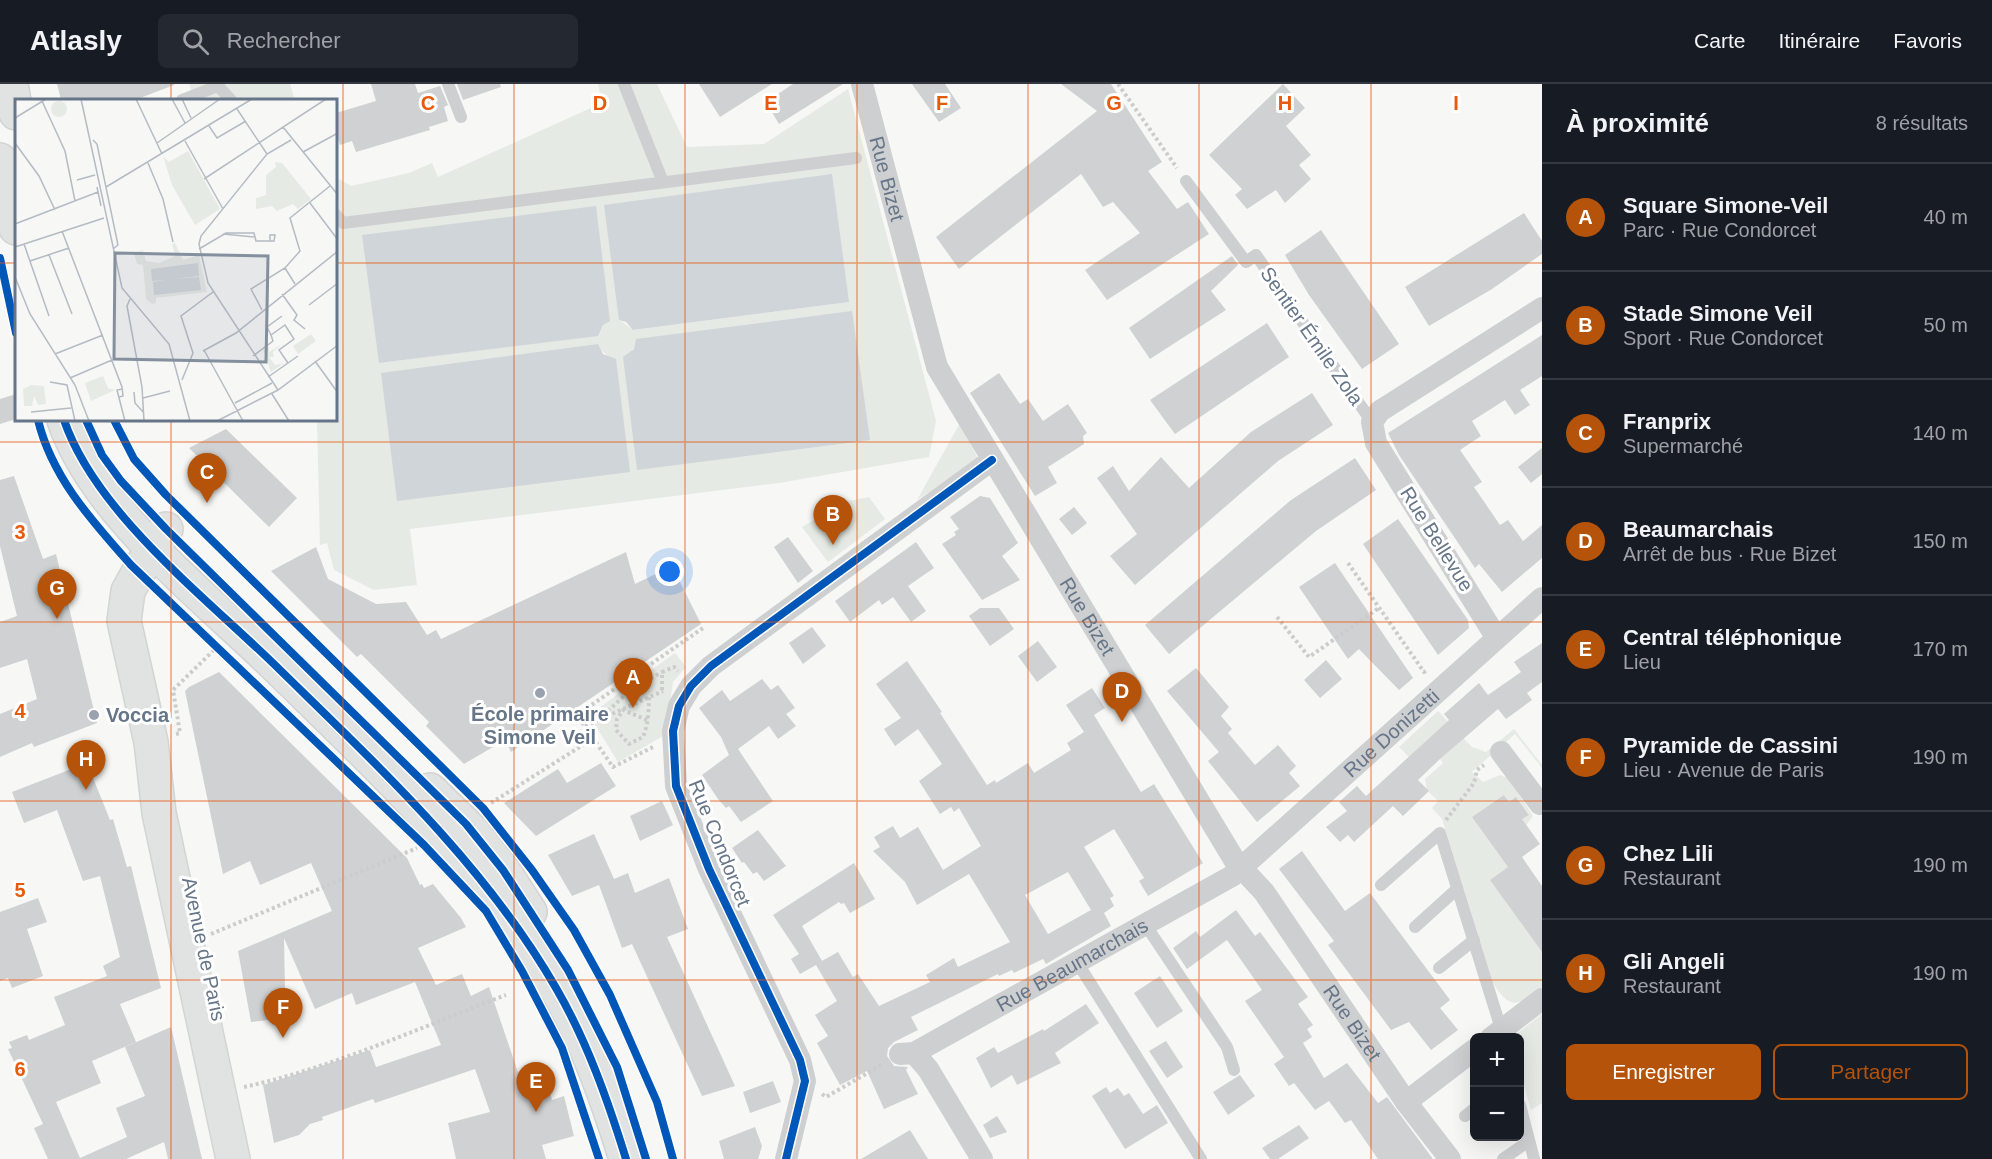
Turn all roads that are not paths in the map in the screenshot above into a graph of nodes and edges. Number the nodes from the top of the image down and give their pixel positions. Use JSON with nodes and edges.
{"nodes":[{"id":1,"x":10,"y":84,"type":"edge"},
{"id":2,"x":448,"y":84,"type":"edge"},
{"id":3,"x":624,"y":84,"type":"edge"},
{"id":4,"x":862,"y":84,"type":"edge"},
{"id":5,"x":185,"y":99,"type":"edge"},
{"id":6,"x":230,"y":99,"type":"edge"},
{"id":7,"x":15,"y":108,"type":"edge"},
{"id":8,"x":461,"y":117,"type":"dead end"},
{"id":9,"x":856,"y":158,"type":"dead end"},
{"id":10,"x":0,"y":160,"type":"edge"},
{"id":11,"x":1186,"y":181,"type":"road end"},
{"id":12,"x":663,"y":182,"type":"junction"},
{"id":13,"x":338,"y":217,"type":"edge"},
{"id":14,"x":15,"y":224,"type":"edge"},
{"id":15,"x":1542,"y":308,"type":"edge"},
{"id":16,"x":65,"y":422,"type":"edge"},
{"id":17,"x":87,"y":422,"type":"edge"},
{"id":18,"x":1374,"y":432,"type":"junction"},
{"id":19,"x":992,"y":460,"type":"junction"},
{"id":20,"x":159,"y":538,"type":"junction"},
{"id":21,"x":1542,"y":598,"type":"edge"},
{"id":22,"x":1496,"y":637,"type":"junction"},
{"id":23,"x":151,"y":742,"type":"junction"},
{"id":24,"x":1501,"y":752,"type":"road end"},
{"id":25,"x":1541,"y":806,"type":"edge"},
{"id":26,"x":1242,"y":867,"type":"junction"},
{"id":27,"x":1381,"y":885,"type":"dead end"},
{"id":28,"x":1457,"y":889,"type":"junction"},
{"id":29,"x":1145,"y":924,"type":"junction"},
{"id":30,"x":1414,"y":927,"type":"dead end"},
{"id":31,"x":1474,"y":940,"type":"junction"},
{"id":32,"x":1077,"y":962,"type":"junction"},
{"id":33,"x":1439,"y":968,"type":"dead end"},
{"id":34,"x":1542,"y":999,"type":"edge"},
{"id":35,"x":1498,"y":1033,"type":"edge"},
{"id":36,"x":1501,"y":1033,"type":"edge"},
{"id":37,"x":1470,"y":1053,"type":"edge"},
{"id":38,"x":1234,"y":1070,"type":"dead end"},
{"id":39,"x":1406,"y":1102,"type":"junction"},
{"id":40,"x":1524,"y":1121,"type":"edge"},
{"id":41,"x":1529,"y":1141,"type":"junction"},
{"id":42,"x":234,"y":1159,"type":"edge"},
{"id":43,"x":249,"y":1159,"type":"edge"},
{"id":44,"x":626,"y":1159,"type":"edge"},
{"id":45,"x":646,"y":1159,"type":"edge"},
{"id":46,"x":786,"y":1159,"type":"edge"},
{"id":47,"x":982,"y":1159,"type":"edge"},
{"id":48,"x":1201,"y":1159,"type":"edge"},
{"id":49,"x":1450,"y":1159,"type":"edge"},
{"id":50,"x":1503,"y":1159,"type":"edge"},
{"id":51,"x":1534,"y":1159,"type":"edge"}],
"edges":[{"from":1,"to":7,"type":"main road"},
{"from":2,"to":8,"type":"lane"},
{"from":3,"to":12,"type":"lane"},
{"from":4,"to":19,"type":"street","name":"Rue Bizet"},
{"from":5,"to":6,"type":"lane"},
{"from":9,"to":12,"type":"lane"},
{"from":10,"to":14,"type":"main road"},
{"from":11,"to":18,"type":"lane","name":"Sentier Émile Zola"},
{"from":12,"to":13,"type":"lane"},
{"from":15,"to":18,"type":"street"},
{"from":16,"to":20,"type":"main road"},
{"from":17,"to":20,"type":"main road"},
{"from":18,"to":22,"type":"street","name":"Rue Bellevue"},
{"from":19,"to":26,"type":"street","name":"Rue Bizet"},
{"from":19,"to":46,"type":"street","name":"Rue Condorcet"},
{"from":20,"to":23,"type":"main road","name":"Avenue de Paris"},
{"from":20,"to":44,"type":"main road"},
{"from":20,"to":45,"type":"main road"},
{"from":21,"to":22,"type":"street","name":"Rue Donizetti"},
{"from":22,"to":26,"type":"street","name":"Rue Donizetti"},
{"from":23,"to":42,"type":"main road","name":"Avenue de Paris"},
{"from":23,"to":43,"type":"main road","name":"Avenue de Paris"},
{"from":24,"to":25,"type":"street"},
{"from":26,"to":29,"type":"street","name":"Rue Beaumarchais"},
{"from":26,"to":39,"type":"street","name":"Rue Bizet"},
{"from":27,"to":28,"type":"lane"},
{"from":28,"to":30,"type":"lane"},
{"from":28,"to":31,"type":"lane"},
{"from":29,"to":32,"type":"street","name":"Rue Beaumarchais"},
{"from":29,"to":38,"type":"lane"},
{"from":31,"to":33,"type":"lane"},
{"from":31,"to":35,"type":"lane"},
{"from":32,"to":47,"type":"street","name":"Rue Beaumarchais"},
{"from":32,"to":48,"type":"lane"},
{"from":34,"to":36,"type":"street"},
{"from":37,"to":39,"type":"street"},
{"from":39,"to":49,"type":"street","name":"Rue Bizet"},
{"from":40,"to":41,"type":"lane"},
{"from":41,"to":50,"type":"lane"},
{"from":41,"to":51,"type":"lane"}]}
